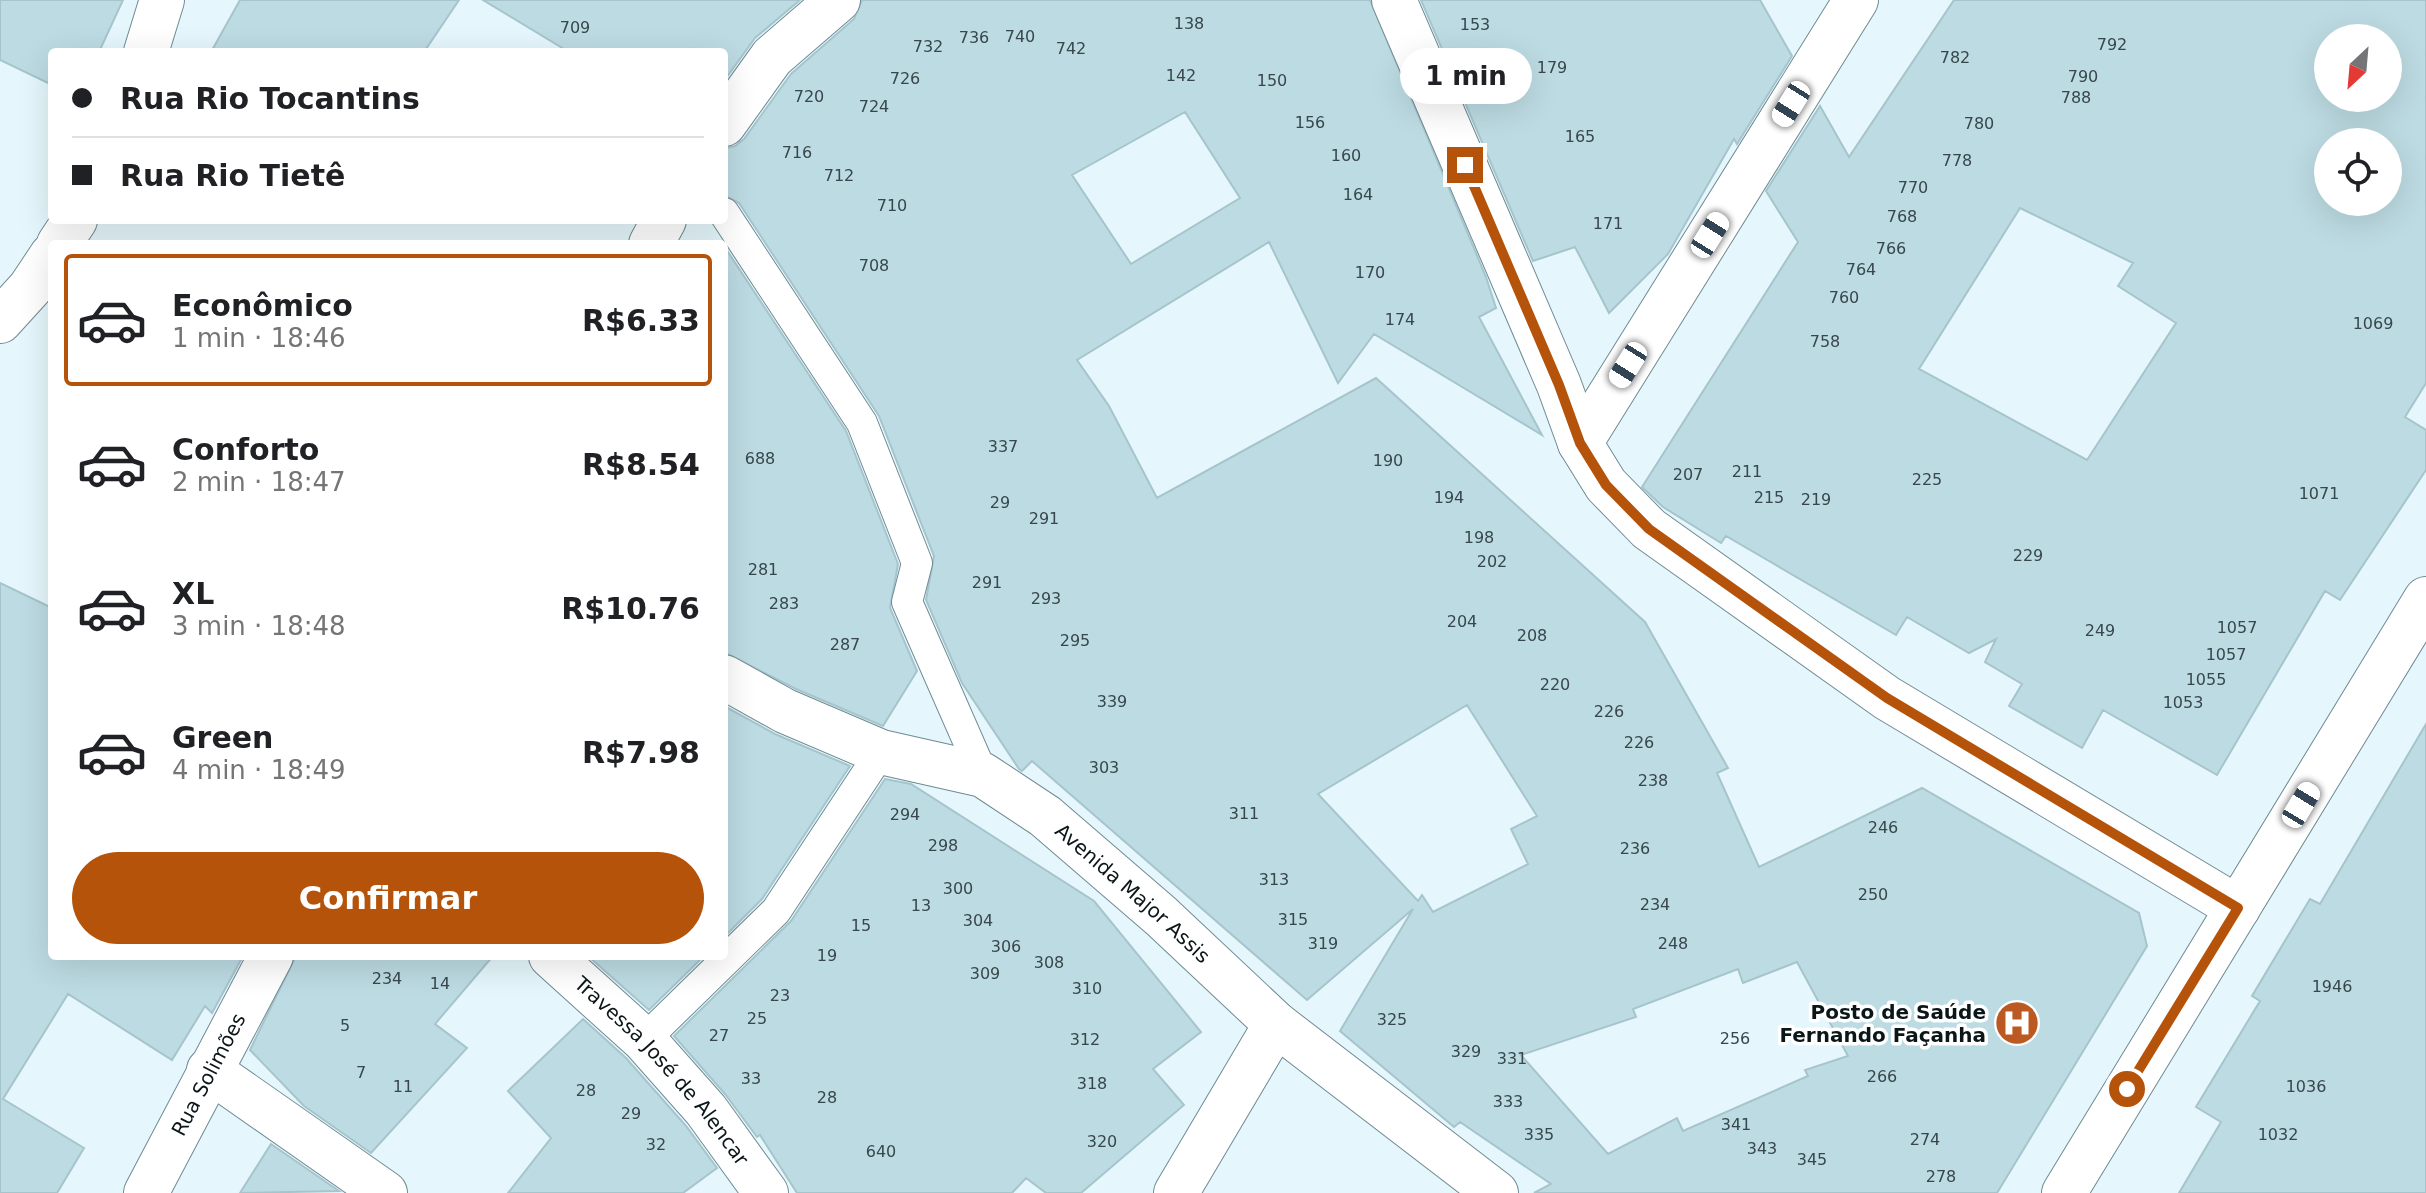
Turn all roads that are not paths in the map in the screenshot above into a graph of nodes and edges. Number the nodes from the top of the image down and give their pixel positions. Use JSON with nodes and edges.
{"nodes":[{"id":1,"x":162,"y":0,"type":"edge"},
{"id":2,"x":838,"y":0,"type":"edge"},
{"id":3,"x":1394,"y":0,"type":"edge"},
{"id":4,"x":1856,"y":0,"type":"edge"},
{"id":5,"x":147,"y":48,"type":"edge"},
{"id":6,"x":728,"y":118,"type":"edge"},
{"id":7,"x":728,"y":219,"type":"edge"},
{"id":8,"x":34,"y":278,"type":"edge"},
{"id":9,"x":0,"y":321,"type":"edge"},
{"id":10,"x":1580,"y":443,"type":"junction"},
{"id":11,"x":2426,"y":599,"type":"edge"},
{"id":12,"x":728,"y":679,"type":"edge"},
{"id":13,"x":881,"y":752,"type":"junction"},
{"id":14,"x":983,"y":775,"type":"junction"},
{"id":15,"x":2238,"y":908,"type":"junction"},
{"id":16,"x":728,"y":958,"type":"edge"},
{"id":17,"x":269,"y":960,"type":"edge"},
{"id":18,"x":555,"y":960,"type":"edge"},
{"id":19,"x":726,"y":960,"type":"edge"},
{"id":20,"x":1276,"y":1024,"type":"junction"},
{"id":21,"x":644,"y":1040,"type":"junction"},
{"id":22,"x":209,"y":1070,"type":"junction"},
{"id":23,"x":146,"y":1193,"type":"edge"},
{"id":24,"x":385,"y":1193,"type":"edge"},
{"id":25,"x":766,"y":1193,"type":"edge"},
{"id":26,"x":1176,"y":1193,"type":"edge"},
{"id":27,"x":1496,"y":1193,"type":"edge"},
{"id":28,"x":2064,"y":1193,"type":"edge"}],
"edges":[{"from":1,"to":5,"type":"street"},
{"from":2,"to":6,"type":"street"},
{"from":3,"to":10,"type":"street"},
{"from":4,"to":10,"type":"street"},
{"from":7,"to":14,"type":"lane"},
{"from":8,"to":9,"type":"street"},
{"from":10,"to":15,"type":"street"},
{"from":11,"to":15,"type":"street"},
{"from":12,"to":13,"type":"street","name":"Avenida Major Assis"},
{"from":13,"to":14,"type":"street","name":"Avenida Major Assis"},
{"from":13,"to":16,"type":"lane"},
{"from":14,"to":20,"type":"street","name":"Avenida Major Assis"},
{"from":15,"to":28,"type":"street"},
{"from":17,"to":22,"type":"street","name":"Rua Solimões"},
{"from":18,"to":21,"type":"street","name":"Travessa José de Alencar"},
{"from":19,"to":21,"type":"lane"},
{"from":20,"to":26,"type":"street"},
{"from":20,"to":27,"type":"street","name":"Avenida Major Assis"},
{"from":21,"to":25,"type":"street","name":"Travessa José de Alencar"},
{"from":22,"to":23,"type":"street","name":"Rua Solimões"},
{"from":22,"to":24,"type":"street"}]}
